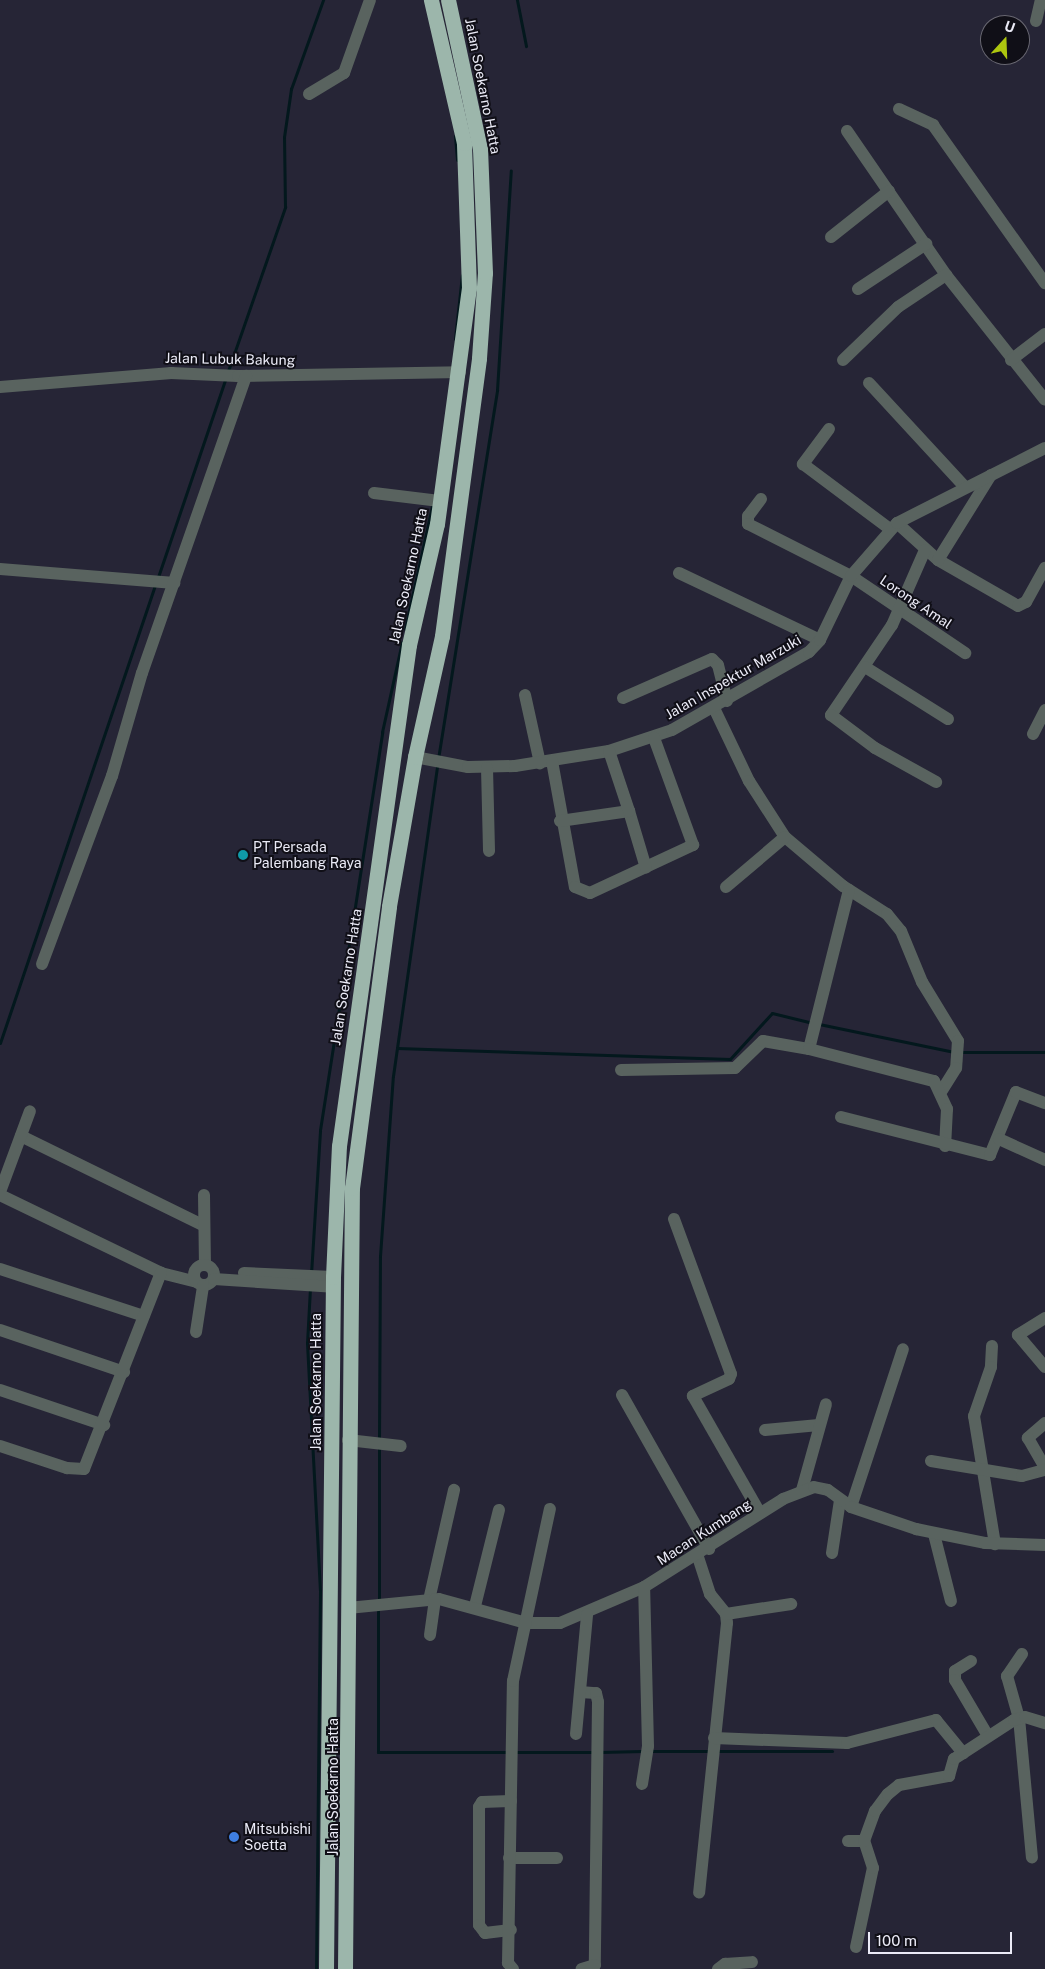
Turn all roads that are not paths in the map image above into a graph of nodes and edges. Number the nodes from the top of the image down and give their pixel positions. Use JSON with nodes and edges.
{"nodes":[{"id":1,"x":370,"y":0,"type":"edge"},
{"id":2,"x":431,"y":0,"type":"edge"},
{"id":3,"x":448,"y":0,"type":"edge"},
{"id":4,"x":1041,"y":0,"type":"edge"},
{"id":5,"x":1036,"y":21,"type":"dead end"},
{"id":6,"x":309,"y":94,"type":"dead end"},
{"id":7,"x":899,"y":109,"type":"dead end"},
{"id":8,"x":847,"y":131,"type":"dead end"},
{"id":9,"x":889,"y":191,"type":"junction"},
{"id":10,"x":831,"y":237,"type":"dead end"},
{"id":11,"x":926,"y":244,"type":"junction"},
{"id":12,"x":946,"y":275,"type":"junction"},
{"id":13,"x":1045,"y":283,"type":"edge"},
{"id":14,"x":858,"y":289,"type":"dead end"},
{"id":15,"x":1045,"y":334,"type":"edge"},
{"id":16,"x":843,"y":360,"type":"dead end"},
{"id":17,"x":1010,"y":360,"type":"junction"},
{"id":18,"x":454,"y":372,"type":"junction"},
{"id":19,"x":242,"y":376,"type":"junction"},
{"id":20,"x":870,"y":383,"type":"dead end"},
{"id":21,"x":0,"y":387,"type":"edge"},
{"id":22,"x":1045,"y":400,"type":"edge"},
{"id":23,"x":829,"y":429,"type":"dead end"},
{"id":24,"x":1045,"y":448,"type":"edge"},
{"id":25,"x":991,"y":475,"type":"junction"},
{"id":26,"x":965,"y":487,"type":"junction"},
{"id":27,"x":374,"y":493,"type":"dead end"},
{"id":28,"x":762,"y":499,"type":"dead end"},
{"id":29,"x":440,"y":501,"type":"junction"},
{"id":30,"x":893,"y":526,"type":"junction"},
{"id":31,"x":925,"y":550,"type":"junction"},
{"id":32,"x":938,"y":560,"type":"junction"},
{"id":33,"x":1045,"y":568,"type":"edge"},
{"id":34,"x":0,"y":569,"type":"edge"},
{"id":35,"x":679,"y":573,"type":"dead end"},
{"id":36,"x":851,"y":576,"type":"junction"},
{"id":37,"x":170,"y":583,"type":"junction"},
{"id":38,"x":900,"y":609,"type":"junction"},
{"id":39,"x":820,"y":640,"type":"junction"},
{"id":40,"x":964,"y":653,"type":"dead end"},
{"id":41,"x":865,"y":667,"type":"junction"},
{"id":42,"x":525,"y":695,"type":"dead end"},
{"id":43,"x":623,"y":698,"type":"dead end"},
{"id":44,"x":727,"y":701,"type":"junction"},
{"id":45,"x":714,"y":708,"type":"junction"},
{"id":46,"x":1045,"y":710,"type":"edge"},
{"id":47,"x":948,"y":719,"type":"dead end"},
{"id":48,"x":1033,"y":734,"type":"dead end"},
{"id":49,"x":654,"y":738,"type":"junction"},
{"id":50,"x":609,"y":751,"type":"junction"},
{"id":51,"x":421,"y":759,"type":"junction"},
{"id":52,"x":546,"y":762,"type":"junction"},
{"id":53,"x":487,"y":768,"type":"junction"},
{"id":54,"x":936,"y":782,"type":"dead end"},
{"id":55,"x":628,"y":811,"type":"junction"},
{"id":56,"x":560,"y":821,"type":"junction"},
{"id":57,"x":785,"y":837,"type":"junction"},
{"id":58,"x":489,"y":851,"type":"dead end"},
{"id":59,"x":646,"y":868,"type":"junction"},
{"id":60,"x":726,"y":887,"type":"dead end"},
{"id":61,"x":849,"y":890,"type":"junction"},
{"id":62,"x":42,"y":964,"type":"dead end"},
{"id":63,"x":809,"y":1049,"type":"junction"},
{"id":64,"x":621,"y":1070,"type":"dead end"},
{"id":65,"x":942,"y":1090,"type":"junction"},
{"id":66,"x":1045,"y":1103,"type":"edge"},
{"id":67,"x":30,"y":1111,"type":"dead end"},
{"id":68,"x":841,"y":1117,"type":"dead end"},
{"id":69,"x":343,"y":1119,"type":"junction"},
{"id":70,"x":361,"y":1120,"type":"junction"},
{"id":71,"x":21,"y":1136,"type":"junction"},
{"id":72,"x":999,"y":1139,"type":"junction"},
{"id":73,"x":945,"y":1146,"type":"junction"},
{"id":74,"x":1045,"y":1160,"type":"edge"},
{"id":75,"x":0,"y":1193,"type":"edge"},
{"id":76,"x":204,"y":1195,"type":"dead end"},
{"id":77,"x":674,"y":1219,"type":"dead end"},
{"id":78,"x":203,"y":1225,"type":"junction"},
{"id":79,"x":0,"y":1270,"type":"edge"},
{"id":80,"x":161,"y":1273,"type":"junction"},
{"id":81,"x":206,"y":1277,"type":"junction"},
{"id":82,"x":327,"y":1282,"type":"junction"},
{"id":83,"x":144,"y":1316,"type":"junction"},
{"id":84,"x":1045,"y":1318,"type":"edge"},
{"id":85,"x":0,"y":1330,"type":"edge"},
{"id":86,"x":196,"y":1332,"type":"dead end"},
{"id":87,"x":992,"y":1346,"type":"dead end"},
{"id":88,"x":903,"y":1349,"type":"dead end"},
{"id":89,"x":1045,"y":1367,"type":"edge"},
{"id":90,"x":124,"y":1372,"type":"junction"},
{"id":91,"x":0,"y":1390,"type":"edge"},
{"id":92,"x":622,"y":1395,"type":"dead end"},
{"id":93,"x":826,"y":1404,"type":"dead end"},
{"id":94,"x":1045,"y":1423,"type":"edge"},
{"id":95,"x":104,"y":1425,"type":"junction"},
{"id":96,"x":819,"y":1425,"type":"junction"},
{"id":97,"x":765,"y":1430,"type":"dead end"},
{"id":98,"x":348,"y":1440,"type":"junction"},
{"id":99,"x":0,"y":1446,"type":"edge"},
{"id":100,"x":401,"y":1446,"type":"dead end"},
{"id":101,"x":931,"y":1461,"type":"dead end"},
{"id":102,"x":1045,"y":1468,"type":"edge"},
{"id":103,"x":986,"y":1473,"type":"junction"},
{"id":104,"x":454,"y":1490,"type":"dead end"},
{"id":105,"x":802,"y":1490,"type":"junction"},
{"id":106,"x":840,"y":1500,"type":"junction"},
{"id":107,"x":851,"y":1507,"type":"junction"},
{"id":108,"x":550,"y":1509,"type":"dead end"},
{"id":109,"x":499,"y":1510,"type":"dead end"},
{"id":110,"x":760,"y":1513,"type":"junction"},
{"id":111,"x":934,"y":1534,"type":"junction"},
{"id":112,"x":995,"y":1544,"type":"junction"},
{"id":113,"x":1045,"y":1545,"type":"edge"},
{"id":114,"x":709,"y":1549,"type":"junction"},
{"id":115,"x":832,"y":1553,"type":"dead end"},
{"id":116,"x":698,"y":1557,"type":"junction"},
{"id":117,"x":644,"y":1587,"type":"junction"},
{"id":118,"x":432,"y":1600,"type":"junction"},
{"id":119,"x":951,"y":1601,"type":"dead end"},
{"id":120,"x":791,"y":1604,"type":"dead end"},
{"id":121,"x":475,"y":1606,"type":"junction"},
{"id":122,"x":348,"y":1608,"type":"junction"},
{"id":123,"x":587,"y":1614,"type":"junction"},
{"id":124,"x":726,"y":1614,"type":"junction"},
{"id":125,"x":526,"y":1623,"type":"junction"},
{"id":126,"x":430,"y":1635,"type":"dead end"},
{"id":127,"x":1022,"y":1654,"type":"dead end"},
{"id":128,"x":972,"y":1661,"type":"dead end"},
{"id":129,"x":580,"y":1692,"type":"junction"},
{"id":130,"x":1019,"y":1718,"type":"junction"},
{"id":131,"x":1045,"y":1723,"type":"edge"},
{"id":132,"x":576,"y":1734,"type":"dead end"},
{"id":133,"x":988,"y":1736,"type":"junction"},
{"id":134,"x":713,"y":1745,"type":"junction"},
{"id":135,"x":963,"y":1752,"type":"junction"},
{"id":136,"x":642,"y":1784,"type":"dead end"},
{"id":137,"x":511,"y":1801,"type":"junction"},
{"id":138,"x":848,"y":1841,"type":"dead end"},
{"id":139,"x":864,"y":1841,"type":"junction"},
{"id":140,"x":1032,"y":1857,"type":"dead end"},
{"id":141,"x":510,"y":1858,"type":"junction"},
{"id":142,"x":557,"y":1858,"type":"dead end"},
{"id":143,"x":699,"y":1893,"type":"dead end"},
{"id":144,"x":511,"y":1930,"type":"junction"},
{"id":145,"x":856,"y":1947,"type":"dead end"},
{"id":146,"x":745,"y":1965,"type":"edge"},
{"id":147,"x":326,"y":1969,"type":"edge"},
{"id":148,"x":345,"y":1969,"type":"edge"},
{"id":149,"x":513,"y":1969,"type":"edge"},
{"id":150,"x":582,"y":1969,"type":"edge"},
{"id":151,"x":718,"y":1969,"type":"edge"}],
"edges":[{"from":1,"to":6,"type":"street"},
{"from":2,"to":18,"type":"highway","name":"Jalan Soekarno Hatta"},
{"from":3,"to":51,"type":"highway","name":"Jalan Soekarno Hatta"},
{"from":4,"to":5,"type":"street"},
{"from":7,"to":13,"type":"street"},
{"from":8,"to":9,"type":"street"},
{"from":9,"to":10,"type":"street"},
{"from":9,"to":11,"type":"street"},
{"from":11,"to":12,"type":"street"},
{"from":11,"to":14,"type":"street"},
{"from":12,"to":16,"type":"street"},
{"from":12,"to":17,"type":"street"},
{"from":15,"to":17,"type":"street"},
{"from":17,"to":22,"type":"street"},
{"from":18,"to":19,"type":"street","name":"Jalan Lubuk Bakung"},
{"from":18,"to":29,"type":"highway","name":"Jalan Soekarno Hatta"},
{"from":19,"to":21,"type":"street","name":"Jalan Lubuk Bakung"},
{"from":19,"to":37,"type":"street"},
{"from":20,"to":26,"type":"street"},
{"from":23,"to":30,"type":"street"},
{"from":24,"to":25,"type":"street","name":"Jalan Inspektur Marzuki"},
{"from":25,"to":26,"type":"street","name":"Jalan Inspektur Marzuki"},
{"from":25,"to":32,"type":"street"},
{"from":26,"to":30,"type":"street","name":"Jalan Inspektur Marzuki"},
{"from":27,"to":29,"type":"street"},
{"from":28,"to":36,"type":"street","name":"Lorong Amal"},
{"from":29,"to":69,"type":"highway","name":"Jalan Soekarno Hatta"},
{"from":30,"to":31,"type":"street"},
{"from":30,"to":36,"type":"street","name":"Jalan Inspektur Marzuki"},
{"from":31,"to":32,"type":"street"},
{"from":31,"to":38,"type":"street"},
{"from":32,"to":33,"type":"street"},
{"from":34,"to":37,"type":"street"},
{"from":35,"to":39,"type":"street"},
{"from":36,"to":38,"type":"street","name":"Lorong Amal"},
{"from":36,"to":39,"type":"street","name":"Jalan Inspektur Marzuki"},
{"from":37,"to":62,"type":"street"},
{"from":38,"to":40,"type":"street","name":"Lorong Amal"},
{"from":38,"to":41,"type":"street"},
{"from":39,"to":44,"type":"street","name":"Jalan Inspektur Marzuki"},
{"from":41,"to":47,"type":"street"},
{"from":41,"to":54,"type":"street"},
{"from":42,"to":52,"type":"street"},
{"from":43,"to":44,"type":"street"},
{"from":44,"to":45,"type":"street","name":"Jalan Inspektur Marzuki"},
{"from":45,"to":49,"type":"street","name":"Jalan Inspektur Marzuki"},
{"from":45,"to":57,"type":"street"},
{"from":46,"to":48,"type":"street"},
{"from":49,"to":50,"type":"street","name":"Jalan Inspektur Marzuki"},
{"from":49,"to":59,"type":"street"},
{"from":50,"to":52,"type":"street","name":"Jalan Inspektur Marzuki"},
{"from":50,"to":55,"type":"street"},
{"from":51,"to":53,"type":"street","name":"Jalan Inspektur Marzuki"},
{"from":51,"to":70,"type":"highway","name":"Jalan Soekarno Hatta"},
{"from":52,"to":53,"type":"street","name":"Jalan Inspektur Marzuki"},
{"from":52,"to":56,"type":"street"},
{"from":53,"to":58,"type":"street"},
{"from":55,"to":56,"type":"street"},
{"from":55,"to":59,"type":"street"},
{"from":56,"to":59,"type":"street"},
{"from":57,"to":60,"type":"street"},
{"from":57,"to":61,"type":"street"},
{"from":61,"to":63,"type":"street"},
{"from":61,"to":65,"type":"street"},
{"from":63,"to":64,"type":"street"},
{"from":63,"to":65,"type":"street"},
{"from":65,"to":73,"type":"street"},
{"from":66,"to":72,"type":"street"},
{"from":67,"to":71,"type":"street"},
{"from":68,"to":73,"type":"street"},
{"from":69,"to":70,"type":"highway"},
{"from":69,"to":82,"type":"highway","name":"Jalan Soekarno Hatta"},
{"from":70,"to":98,"type":"highway","name":"Jalan Soekarno Hatta"},
{"from":71,"to":75,"type":"street"},
{"from":71,"to":78,"type":"street"},
{"from":72,"to":73,"type":"street"},
{"from":72,"to":74,"type":"street"},
{"from":75,"to":80,"type":"street"},
{"from":76,"to":78,"type":"street"},
{"from":77,"to":110,"type":"street"},
{"from":78,"to":81,"type":"street"},
{"from":79,"to":83,"type":"street"},
{"from":80,"to":81,"type":"street"},
{"from":80,"to":83,"type":"street"},
{"from":81,"to":82,"type":"street"},
{"from":81,"to":86,"type":"street"},
{"from":82,"to":147,"type":"highway","name":"Jalan Soekarno Hatta"},
{"from":83,"to":90,"type":"street"},
{"from":84,"to":89,"type":"street"},
{"from":85,"to":90,"type":"street"},
{"from":87,"to":103,"type":"street"},
{"from":88,"to":107,"type":"street"},
{"from":90,"to":95,"type":"street"},
{"from":91,"to":95,"type":"street"},
{"from":92,"to":114,"type":"street"},
{"from":93,"to":96,"type":"street"},
{"from":94,"to":102,"type":"street"},
{"from":95,"to":99,"type":"street"},
{"from":96,"to":97,"type":"street"},
{"from":96,"to":105,"type":"street"},
{"from":98,"to":100,"type":"street"},
{"from":98,"to":122,"type":"highway","name":"Jalan Soekarno Hatta"},
{"from":101,"to":103,"type":"street"},
{"from":102,"to":103,"type":"street"},
{"from":103,"to":112,"type":"street"},
{"from":104,"to":118,"type":"street"},
{"from":105,"to":106,"type":"street"},
{"from":105,"to":110,"type":"street","name":"Macan Kumbang"},
{"from":106,"to":107,"type":"street"},
{"from":106,"to":115,"type":"street"},
{"from":107,"to":111,"type":"street"},
{"from":108,"to":125,"type":"street"},
{"from":109,"to":121,"type":"street"},
{"from":110,"to":114,"type":"street","name":"Macan Kumbang"},
{"from":111,"to":112,"type":"street"},
{"from":111,"to":119,"type":"street"},
{"from":112,"to":113,"type":"street"},
{"from":114,"to":116,"type":"street","name":"Macan Kumbang"},
{"from":116,"to":117,"type":"street","name":"Macan Kumbang"},
{"from":116,"to":124,"type":"street"},
{"from":117,"to":123,"type":"street","name":"Macan Kumbang"},
{"from":117,"to":136,"type":"street"},
{"from":118,"to":121,"type":"street","name":"Macan Kumbang"},
{"from":118,"to":122,"type":"street","name":"Macan Kumbang"},
{"from":118,"to":126,"type":"street"},
{"from":120,"to":124,"type":"street"},
{"from":121,"to":125,"type":"street","name":"Macan Kumbang"},
{"from":122,"to":148,"type":"highway","name":"Jalan Soekarno Hatta"},
{"from":123,"to":125,"type":"street","name":"Macan Kumbang"},
{"from":123,"to":129,"type":"street"},
{"from":124,"to":134,"type":"street"},
{"from":125,"to":137,"type":"street"},
{"from":127,"to":130,"type":"street"},
{"from":128,"to":133,"type":"street"},
{"from":129,"to":132,"type":"street"},
{"from":129,"to":150,"type":"street"},
{"from":130,"to":131,"type":"street"},
{"from":130,"to":133,"type":"street"},
{"from":130,"to":140,"type":"street"},
{"from":133,"to":135,"type":"street"},
{"from":134,"to":135,"type":"street"},
{"from":134,"to":143,"type":"street"},
{"from":135,"to":139,"type":"street"},
{"from":137,"to":141,"type":"street"},
{"from":137,"to":144,"type":"street"},
{"from":138,"to":139,"type":"street"},
{"from":139,"to":145,"type":"street"},
{"from":141,"to":142,"type":"street"},
{"from":141,"to":144,"type":"street"},
{"from":144,"to":149,"type":"street"},
{"from":146,"to":151,"type":"street"}]}
